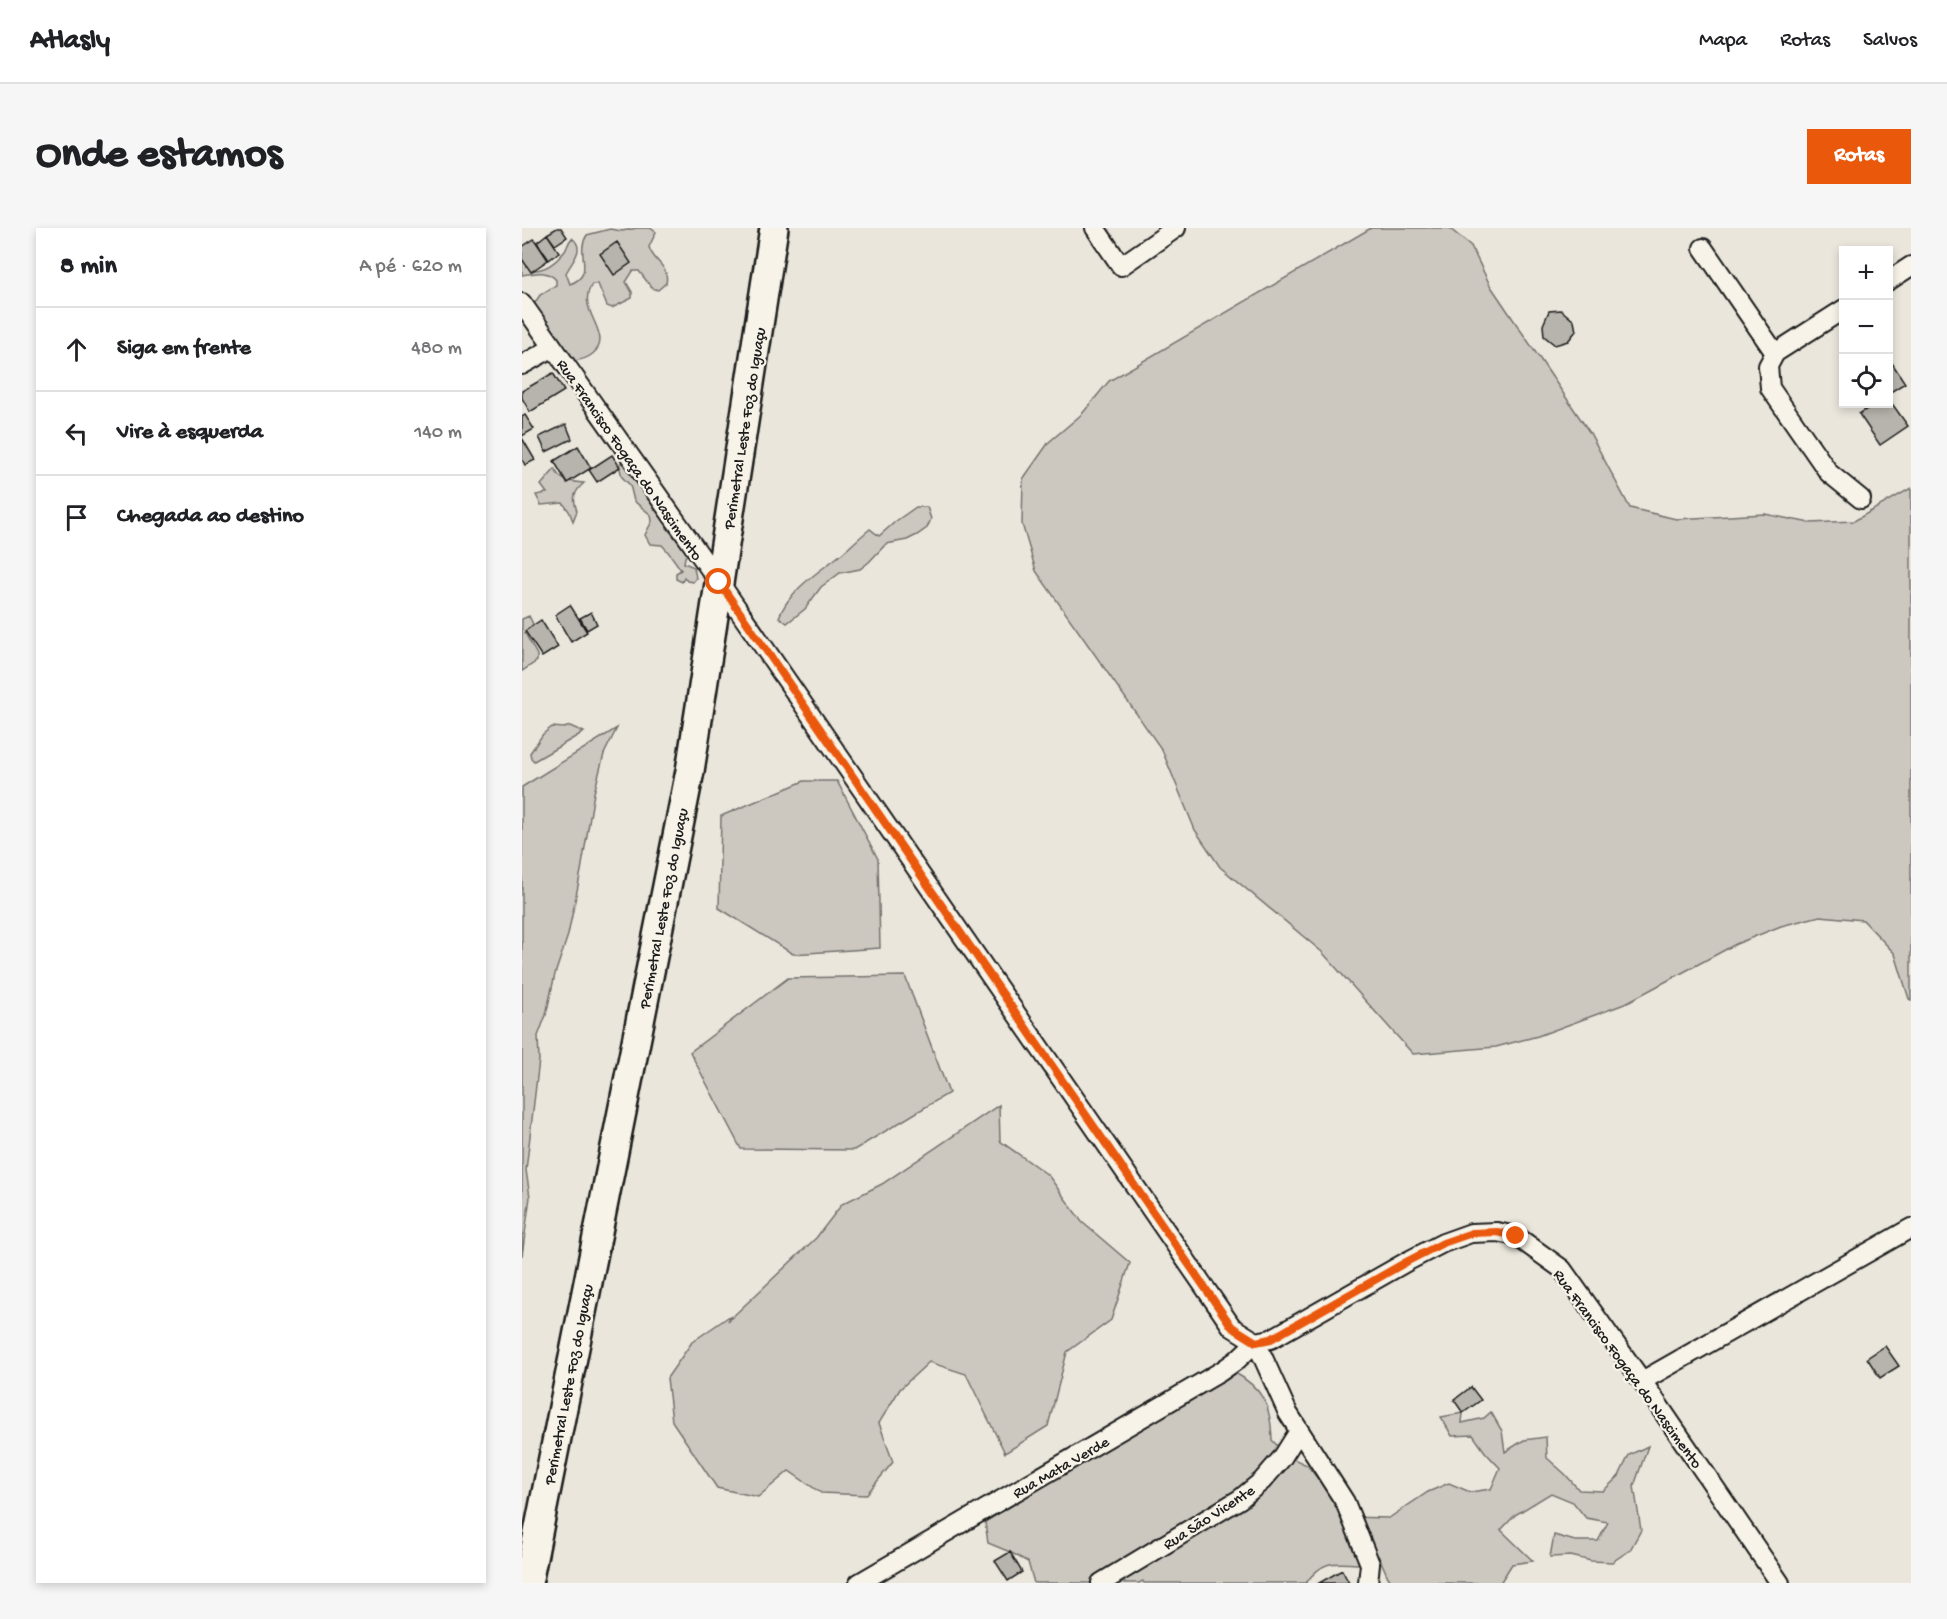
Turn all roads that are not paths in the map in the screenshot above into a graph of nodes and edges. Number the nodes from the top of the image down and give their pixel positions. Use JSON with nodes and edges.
{"nodes":[{"id":1,"x":774,"y":228,"type":"edge"},
{"id":2,"x":1095,"y":228,"type":"edge"},
{"id":3,"x":1176,"y":228,"type":"edge"},
{"id":4,"x":1703,"y":248,"type":"dead end"},
{"id":5,"x":1911,"y":266,"type":"edge"},
{"id":6,"x":1893,"y":278,"type":"edge"},
{"id":7,"x":522,"y":303,"type":"edge"},
{"id":8,"x":1839,"y":312,"type":"edge"},
{"id":9,"x":552,"y":348,"type":"junction"},
{"id":10,"x":1775,"y":353,"type":"junction"},
{"id":11,"x":522,"y":365,"type":"edge"},
{"id":12,"x":1861,"y":499,"type":"dead end"},
{"id":13,"x":719,"y":582,"type":"junction"},
{"id":14,"x":1911,"y":1228,"type":"edge"},
{"id":15,"x":1256,"y":1342,"type":"junction"},
{"id":16,"x":1642,"y":1382,"type":"junction"},
{"id":17,"x":1299,"y":1431,"type":"junction"},
{"id":18,"x":528,"y":1583,"type":"edge"},
{"id":19,"x":859,"y":1583,"type":"edge"},
{"id":20,"x":1101,"y":1583,"type":"edge"},
{"id":21,"x":1368,"y":1583,"type":"edge"},
{"id":22,"x":1780,"y":1583,"type":"edge"}],
"edges":[{"from":1,"to":13,"type":"highway","name":"Perimetral Leste Foz do Iguaçu"},
{"from":2,"to":3,"type":"street"},
{"from":4,"to":10,"type":"street"},
{"from":5,"to":6,"type":"street"},
{"from":7,"to":9,"type":"street","name":"Rua Francisco Fogaça do Nascimento"},
{"from":8,"to":10,"type":"street"},
{"from":9,"to":11,"type":"street"},
{"from":9,"to":13,"type":"street","name":"Rua Francisco Fogaça do Nascimento"},
{"from":10,"to":12,"type":"street"},
{"from":13,"to":15,"type":"street","name":"Rua Francisco Fogaça do Nascimento"},
{"from":13,"to":18,"type":"highway","name":"Perimetral Leste Foz do Iguaçu"},
{"from":14,"to":16,"type":"street"},
{"from":15,"to":16,"type":"street","name":"Rua Francisco Fogaça do Nascimento"},
{"from":15,"to":17,"type":"street"},
{"from":15,"to":19,"type":"street","name":"Rua Mata Verde"},
{"from":16,"to":22,"type":"street","name":"Rua Francisco Fogaça do Nascimento"},
{"from":17,"to":20,"type":"street","name":"Rua São Vicente"},
{"from":17,"to":21,"type":"street"}]}
